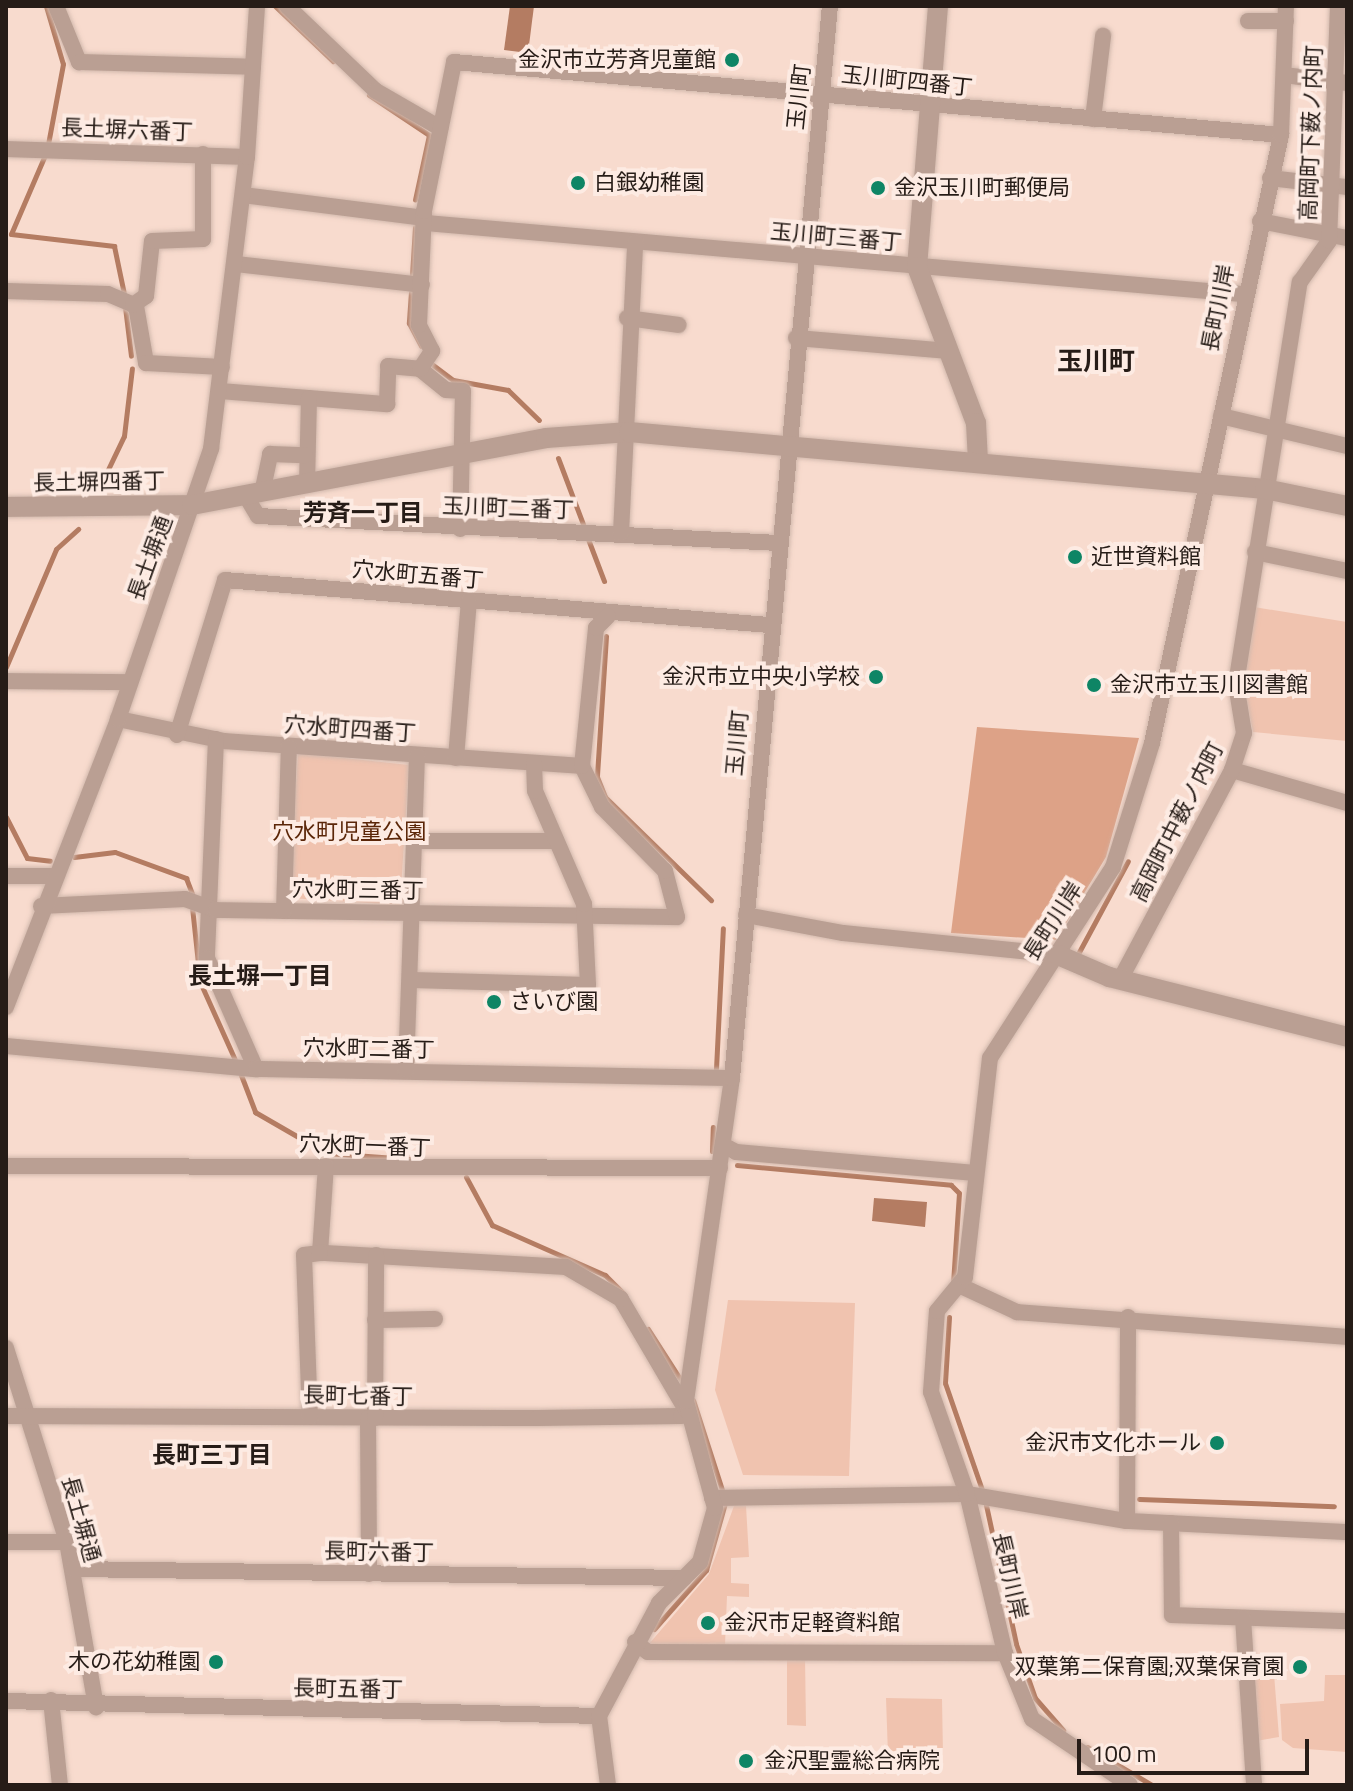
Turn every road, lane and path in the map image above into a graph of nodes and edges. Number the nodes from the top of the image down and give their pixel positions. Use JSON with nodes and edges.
{"nodes":[{"id":1,"x":56,"y":6,"type":"edge"},
{"id":2,"x":257,"y":6,"type":"edge"},
{"id":3,"x":287,"y":6,"type":"edge"},
{"id":4,"x":830,"y":6,"type":"edge"},
{"id":5,"x":938,"y":6,"type":"edge"},
{"id":6,"x":1338,"y":6,"type":"edge"},
{"id":7,"x":1286,"y":14,"type":"edge"},
{"id":8,"x":1248,"y":21,"type":"dead end"},
{"id":9,"x":1103,"y":36,"type":"dead end"},
{"id":10,"x":253,"y":67,"type":"junction"},
{"id":11,"x":1284,"y":75,"type":"junction"},
{"id":12,"x":1341,"y":82,"type":"edge"},
{"id":13,"x":821,"y":95,"type":"junction"},
{"id":14,"x":929,"y":105,"type":"junction"},
{"id":15,"x":1093,"y":119,"type":"junction"},
{"id":16,"x":440,"y":128,"type":"junction"},
{"id":17,"x":1281,"y":135,"type":"junction"},
{"id":18,"x":6,"y":149,"type":"edge"},
{"id":19,"x":203,"y":154,"type":"junction"},
{"id":20,"x":247,"y":157,"type":"junction"},
{"id":21,"x":1270,"y":178,"type":"junction"},
{"id":22,"x":1339,"y":188,"type":"edge"},
{"id":23,"x":243,"y":195,"type":"junction"},
{"id":24,"x":426,"y":220,"type":"junction"},
{"id":25,"x":1260,"y":221,"type":"junction"},
{"id":26,"x":1329,"y":236,"type":"junction"},
{"id":27,"x":1347,"y":238,"type":"edge"},
{"id":28,"x":635,"y":242,"type":"junction"},
{"id":29,"x":804,"y":257,"type":"junction"},
{"id":30,"x":236,"y":264,"type":"junction"},
{"id":31,"x":917,"y":267,"type":"junction"},
{"id":32,"x":422,"y":285,"type":"junction"},
{"id":33,"x":6,"y":291,"type":"edge"},
{"id":34,"x":1242,"y":294,"type":"junction"},
{"id":35,"x":133,"y":305,"type":"junction"},
{"id":36,"x":627,"y":318,"type":"junction"},
{"id":37,"x":679,"y":325,"type":"dead end"},
{"id":38,"x":796,"y":338,"type":"junction"},
{"id":39,"x":949,"y":351,"type":"junction"},
{"id":40,"x":424,"y":362,"type":"junction"},
{"id":41,"x":222,"y":367,"type":"junction"},
{"id":42,"x":220,"y":391,"type":"junction"},
{"id":43,"x":309,"y":398,"type":"junction"},
{"id":44,"x":1221,"y":416,"type":"junction"},
{"id":45,"x":1276,"y":429,"type":"junction"},
{"id":46,"x":629,"y":432,"type":"junction"},
{"id":47,"x":785,"y":443,"type":"junction"},
{"id":48,"x":1347,"y":446,"type":"edge"},
{"id":49,"x":305,"y":455,"type":"junction"},
{"id":50,"x":461,"y":455,"type":"junction"},
{"id":51,"x":978,"y":461,"type":"junction"},
{"id":52,"x":307,"y":485,"type":"junction"},
{"id":53,"x":1211,"y":485,"type":"junction"},
{"id":54,"x":1265,"y":489,"type":"junction"},
{"id":55,"x":254,"y":496,"type":"junction"},
{"id":56,"x":1347,"y":503,"type":"edge"},
{"id":57,"x":192,"y":505,"type":"junction"},
{"id":58,"x":6,"y":507,"type":"edge"},
{"id":59,"x":460,"y":529,"type":"junction"},
{"id":60,"x":621,"y":533,"type":"junction"},
{"id":61,"x":778,"y":543,"type":"junction"},
{"id":62,"x":1255,"y":552,"type":"junction"},
{"id":63,"x":1347,"y":571,"type":"edge"},
{"id":64,"x":469,"y":601,"type":"junction"},
{"id":65,"x":608,"y":616,"type":"junction"},
{"id":66,"x":769,"y":625,"type":"junction"},
{"id":67,"x":6,"y":681,"type":"edge"},
{"id":68,"x":129,"y":682,"type":"junction"},
{"id":69,"x":118,"y":719,"type":"junction"},
{"id":70,"x":177,"y":735,"type":"junction"},
{"id":71,"x":216,"y":739,"type":"junction"},
{"id":72,"x":289,"y":747,"type":"junction"},
{"id":73,"x":417,"y":756,"type":"junction"},
{"id":74,"x":456,"y":758,"type":"junction"},
{"id":75,"x":534,"y":763,"type":"junction"},
{"id":76,"x":582,"y":766,"type":"junction"},
{"id":77,"x":1232,"y":770,"type":"junction"},
{"id":78,"x":1347,"y":803,"type":"edge"},
{"id":79,"x":414,"y":841,"type":"junction"},
{"id":80,"x":556,"y":841,"type":"junction"},
{"id":81,"x":6,"y":876,"type":"edge"},
{"id":82,"x":51,"y":876,"type":"junction"},
{"id":83,"x":205,"y":902,"type":"junction"},
{"id":84,"x":41,"y":906,"type":"junction"},
{"id":85,"x":284,"y":911,"type":"junction"},
{"id":86,"x":411,"y":914,"type":"junction"},
{"id":87,"x":746,"y":915,"type":"junction"},
{"id":88,"x":587,"y":917,"type":"junction"},
{"id":89,"x":1058,"y":955,"type":"junction"},
{"id":90,"x":1121,"y":978,"type":"junction"},
{"id":91,"x":411,"y":980,"type":"junction"},
{"id":92,"x":6,"y":1007,"type":"edge"},
{"id":93,"x":1347,"y":1037,"type":"edge"},
{"id":94,"x":6,"y":1046,"type":"edge"},
{"id":95,"x":256,"y":1069,"type":"junction"},
{"id":96,"x":406,"y":1070,"type":"junction"},
{"id":97,"x":732,"y":1078,"type":"junction"},
{"id":98,"x":723,"y":1145,"type":"junction"},
{"id":99,"x":6,"y":1166,"type":"edge"},
{"id":100,"x":326,"y":1166,"type":"junction"},
{"id":101,"x":720,"y":1168,"type":"junction"},
{"id":102,"x":975,"y":1173,"type":"junction"},
{"id":103,"x":320,"y":1253,"type":"junction"},
{"id":104,"x":376,"y":1255,"type":"junction"},
{"id":105,"x":961,"y":1286,"type":"junction"},
{"id":106,"x":1128,"y":1317,"type":"junction"},
{"id":107,"x":435,"y":1319,"type":"dead end"},
{"id":108,"x":375,"y":1320,"type":"junction"},
{"id":109,"x":1347,"y":1337,"type":"edge"},
{"id":110,"x":6,"y":1348,"type":"edge"},
{"id":111,"x":688,"y":1400,"type":"junction"},
{"id":112,"x":6,"y":1416,"type":"edge"},
{"id":113,"x":27,"y":1416,"type":"junction"},
{"id":114,"x":310,"y":1417,"type":"junction"},
{"id":115,"x":371,"y":1418,"type":"junction"},
{"id":116,"x":967,"y":1494,"type":"junction"},
{"id":117,"x":712,"y":1498,"type":"junction"},
{"id":118,"x":1127,"y":1521,"type":"junction"},
{"id":119,"x":1171,"y":1523,"type":"junction"},
{"id":120,"x":1347,"y":1532,"type":"edge"},
{"id":121,"x":6,"y":1542,"type":"edge"},
{"id":122,"x":67,"y":1542,"type":"junction"},
{"id":123,"x":73,"y":1569,"type":"junction"},
{"id":124,"x":369,"y":1574,"type":"junction"},
{"id":125,"x":684,"y":1578,"type":"junction"},
{"id":126,"x":1243,"y":1618,"type":"junction"},
{"id":127,"x":1347,"y":1621,"type":"edge"},
{"id":128,"x":642,"y":1647,"type":"junction"},
{"id":129,"x":1005,"y":1653,"type":"junction"},
{"id":130,"x":51,"y":1700,"type":"junction"},
{"id":131,"x":6,"y":1701,"type":"edge"},
{"id":132,"x":96,"y":1707,"type":"junction"},
{"id":133,"x":599,"y":1716,"type":"junction"},
{"id":134,"x":60,"y":1785,"type":"edge"},
{"id":135,"x":608,"y":1785,"type":"edge"},
{"id":136,"x":1130,"y":1785,"type":"edge"},
{"id":137,"x":1254,"y":1785,"type":"edge"}],
"edges":[{"from":1,"to":10,"type":"street"},
{"from":2,"to":10,"type":"street","name":"長土塀通"},
{"from":3,"to":16,"type":"street"},
{"from":4,"to":13,"type":"street","name":"玉川町"},
{"from":5,"to":14,"type":"street"},
{"from":6,"to":12,"type":"street","name":"高岡町下薮ノ内町"},
{"from":7,"to":8,"type":"street"},
{"from":7,"to":11,"type":"street","name":"長町川岸"},
{"from":9,"to":15,"type":"street"},
{"from":10,"to":20,"type":"street","name":"長土塀通"},
{"from":11,"to":12,"type":"street"},
{"from":11,"to":17,"type":"street","name":"長町川岸"},
{"from":12,"to":22,"type":"street","name":"高岡町下薮ノ内町"},
{"from":13,"to":14,"type":"street","name":"玉川町四番丁"},
{"from":13,"to":16,"type":"street","name":"玉川町四番丁"},
{"from":13,"to":29,"type":"street","name":"玉川町"},
{"from":14,"to":15,"type":"street","name":"玉川町四番丁"},
{"from":14,"to":31,"type":"street"},
{"from":15,"to":17,"type":"street","name":"玉川町四番丁"},
{"from":16,"to":24,"type":"street"},
{"from":17,"to":21,"type":"street","name":"長町川岸"},
{"from":18,"to":19,"type":"street","name":"長土塀六番丁"},
{"from":19,"to":20,"type":"street","name":"長土塀六番丁"},
{"from":19,"to":35,"type":"street"},
{"from":20,"to":23,"type":"street","name":"長土塀通"},
{"from":21,"to":22,"type":"street"},
{"from":21,"to":25,"type":"street","name":"長町川岸"},
{"from":22,"to":26,"type":"street","name":"高岡町下薮ノ内町"},
{"from":23,"to":24,"type":"street","name":"玉川町三番丁"},
{"from":23,"to":30,"type":"street","name":"長土塀通"},
{"from":24,"to":28,"type":"street","name":"玉川町三番丁"},
{"from":24,"to":32,"type":"street"},
{"from":25,"to":26,"type":"street"},
{"from":25,"to":34,"type":"street","name":"長町川岸"},
{"from":26,"to":27,"type":"street"},
{"from":26,"to":45,"type":"street","name":"高岡町下薮ノ内町"},
{"from":28,"to":29,"type":"street","name":"玉川町三番丁"},
{"from":28,"to":36,"type":"street"},
{"from":29,"to":31,"type":"street","name":"玉川町三番丁"},
{"from":29,"to":38,"type":"street","name":"玉川町"},
{"from":30,"to":32,"type":"street"},
{"from":30,"to":41,"type":"street","name":"長土塀通"},
{"from":31,"to":34,"type":"street","name":"玉川町三番丁"},
{"from":31,"to":39,"type":"street"},
{"from":32,"to":40,"type":"street"},
{"from":33,"to":35,"type":"street"},
{"from":34,"to":44,"type":"street","name":"長町川岸"},
{"from":35,"to":41,"type":"street"},
{"from":36,"to":37,"type":"street"},
{"from":36,"to":46,"type":"street"},
{"from":38,"to":39,"type":"street"},
{"from":38,"to":47,"type":"street","name":"玉川町"},
{"from":39,"to":51,"type":"street"},
{"from":40,"to":43,"type":"street"},
{"from":40,"to":50,"type":"street"},
{"from":41,"to":42,"type":"street","name":"長土塀通"},
{"from":42,"to":43,"type":"street"},
{"from":42,"to":57,"type":"street","name":"長土塀通"},
{"from":43,"to":49,"type":"street"},
{"from":44,"to":45,"type":"street"},
{"from":44,"to":53,"type":"street","name":"長町川岸"},
{"from":45,"to":48,"type":"street"},
{"from":45,"to":54,"type":"street","name":"高岡町下薮ノ内町"},
{"from":46,"to":47,"type":"street","name":"長土塀四番丁"},
{"from":46,"to":50,"type":"street","name":"長土塀四番丁"},
{"from":46,"to":60,"type":"street"},
{"from":47,"to":51,"type":"street","name":"長土塀四番丁"},
{"from":47,"to":61,"type":"street","name":"玉川町"},
{"from":49,"to":52,"type":"street"},
{"from":49,"to":55,"type":"street"},
{"from":50,"to":52,"type":"street","name":"長土塀四番丁"},
{"from":50,"to":59,"type":"street"},
{"from":51,"to":53,"type":"street","name":"長土塀四番丁"},
{"from":52,"to":55,"type":"street","name":"長土塀四番丁"},
{"from":53,"to":54,"type":"street","name":"長土塀四番丁"},
{"from":53,"to":89,"type":"street","name":"長町川岸"},
{"from":54,"to":56,"type":"street","name":"長土塀四番丁"},
{"from":54,"to":62,"type":"street","name":"高岡町中薮ノ内町"},
{"from":55,"to":57,"type":"street","name":"長土塀四番丁"},
{"from":55,"to":59,"type":"street","name":"玉川町二番丁"},
{"from":57,"to":58,"type":"street","name":"長土塀四番丁"},
{"from":57,"to":68,"type":"street","name":"長土塀通"},
{"from":59,"to":60,"type":"street","name":"玉川町二番丁"},
{"from":60,"to":61,"type":"street","name":"玉川町二番丁"},
{"from":61,"to":66,"type":"street","name":"玉川町"},
{"from":62,"to":63,"type":"street"},
{"from":62,"to":77,"type":"street","name":"高岡町中薮ノ内町"},
{"from":64,"to":65,"type":"street","name":"穴水町五番丁"},
{"from":64,"to":70,"type":"street","name":"穴水町五番丁"},
{"from":64,"to":74,"type":"street"},
{"from":65,"to":66,"type":"street","name":"穴水町五番丁"},
{"from":65,"to":76,"type":"street"},
{"from":66,"to":87,"type":"street","name":"玉川町"},
{"from":67,"to":68,"type":"street"},
{"from":68,"to":69,"type":"street","name":"長土塀通"},
{"from":69,"to":70,"type":"street","name":"穴水町四番丁"},
{"from":69,"to":82,"type":"street","name":"長土塀通"},
{"from":70,"to":71,"type":"street","name":"穴水町四番丁"},
{"from":71,"to":72,"type":"street","name":"穴水町四番丁"},
{"from":71,"to":83,"type":"street"},
{"from":72,"to":73,"type":"street","name":"穴水町四番丁"},
{"from":72,"to":85,"type":"street"},
{"from":73,"to":74,"type":"street","name":"穴水町四番丁"},
{"from":73,"to":79,"type":"street"},
{"from":74,"to":75,"type":"street","name":"穴水町四番丁"},
{"from":75,"to":76,"type":"street","name":"穴水町四番丁"},
{"from":75,"to":80,"type":"street"},
{"from":76,"to":88,"type":"street","name":"穴水町三番丁"},
{"from":77,"to":78,"type":"street"},
{"from":77,"to":90,"type":"street","name":"高岡町中薮ノ内町"},
{"from":79,"to":80,"type":"street"},
{"from":79,"to":86,"type":"street"},
{"from":80,"to":88,"type":"street"},
{"from":81,"to":82,"type":"street"},
{"from":82,"to":84,"type":"street","name":"長土塀通"},
{"from":83,"to":84,"type":"street","name":"穴水町三番丁"},
{"from":83,"to":85,"type":"street","name":"穴水町三番丁"},
{"from":83,"to":95,"type":"street"},
{"from":84,"to":92,"type":"street","name":"長土塀通"},
{"from":85,"to":86,"type":"street","name":"穴水町三番丁"},
{"from":86,"to":88,"type":"street","name":"穴水町三番丁"},
{"from":86,"to":91,"type":"street"},
{"from":87,"to":89,"type":"street"},
{"from":87,"to":97,"type":"street","name":"玉川町"},
{"from":88,"to":91,"type":"street"},
{"from":89,"to":90,"type":"street"},
{"from":89,"to":102,"type":"street","name":"長町川岸"},
{"from":90,"to":93,"type":"street"},
{"from":91,"to":96,"type":"street"},
{"from":94,"to":95,"type":"street","name":"穴水町二番丁"},
{"from":95,"to":96,"type":"street","name":"穴水町二番丁"},
{"from":96,"to":97,"type":"street","name":"穴水町二番丁"},
{"from":97,"to":98,"type":"street","name":"玉川町"},
{"from":98,"to":101,"type":"street","name":"玉川町"},
{"from":98,"to":102,"type":"street"},
{"from":99,"to":100,"type":"street","name":"穴水町一番丁"},
{"from":100,"to":101,"type":"street","name":"穴水町一番丁"},
{"from":100,"to":103,"type":"street"},
{"from":101,"to":111,"type":"street","name":"玉川町"},
{"from":102,"to":105,"type":"street","name":"長町川岸"},
{"from":103,"to":104,"type":"street"},
{"from":103,"to":114,"type":"street"},
{"from":104,"to":108,"type":"street"},
{"from":104,"to":111,"type":"street"},
{"from":105,"to":106,"type":"street"},
{"from":105,"to":116,"type":"street","name":"長町川岸"},
{"from":106,"to":109,"type":"street"},
{"from":106,"to":118,"type":"street"},
{"from":107,"to":108,"type":"street"},
{"from":108,"to":115,"type":"street"},
{"from":110,"to":113,"type":"street","name":"長土塀通"},
{"from":111,"to":115,"type":"street","name":"長町七番丁"},
{"from":111,"to":117,"type":"street"},
{"from":112,"to":113,"type":"street","name":"長町七番丁"},
{"from":113,"to":114,"type":"street","name":"長町七番丁"},
{"from":113,"to":122,"type":"street","name":"長土塀通"},
{"from":114,"to":115,"type":"street","name":"長町七番丁"},
{"from":115,"to":124,"type":"street"},
{"from":116,"to":117,"type":"street"},
{"from":116,"to":118,"type":"street"},
{"from":116,"to":129,"type":"street","name":"長町川岸"},
{"from":117,"to":125,"type":"street"},
{"from":118,"to":119,"type":"street"},
{"from":119,"to":120,"type":"street"},
{"from":119,"to":126,"type":"street"},
{"from":121,"to":122,"type":"street"},
{"from":122,"to":123,"type":"street","name":"長土塀通"},
{"from":123,"to":124,"type":"street","name":"長町六番丁"},
{"from":123,"to":132,"type":"street","name":"長土塀通"},
{"from":124,"to":125,"type":"street","name":"長町六番丁"},
{"from":125,"to":128,"type":"street"},
{"from":126,"to":127,"type":"street"},
{"from":126,"to":137,"type":"street"},
{"from":128,"to":129,"type":"street"},
{"from":128,"to":133,"type":"street"},
{"from":129,"to":136,"type":"street","name":"長町川岸"},
{"from":130,"to":131,"type":"street","name":"長町五番丁"},
{"from":130,"to":132,"type":"street","name":"長町五番丁"},
{"from":130,"to":134,"type":"street"},
{"from":132,"to":133,"type":"street","name":"長町五番丁"},
{"from":133,"to":135,"type":"street"}]}
